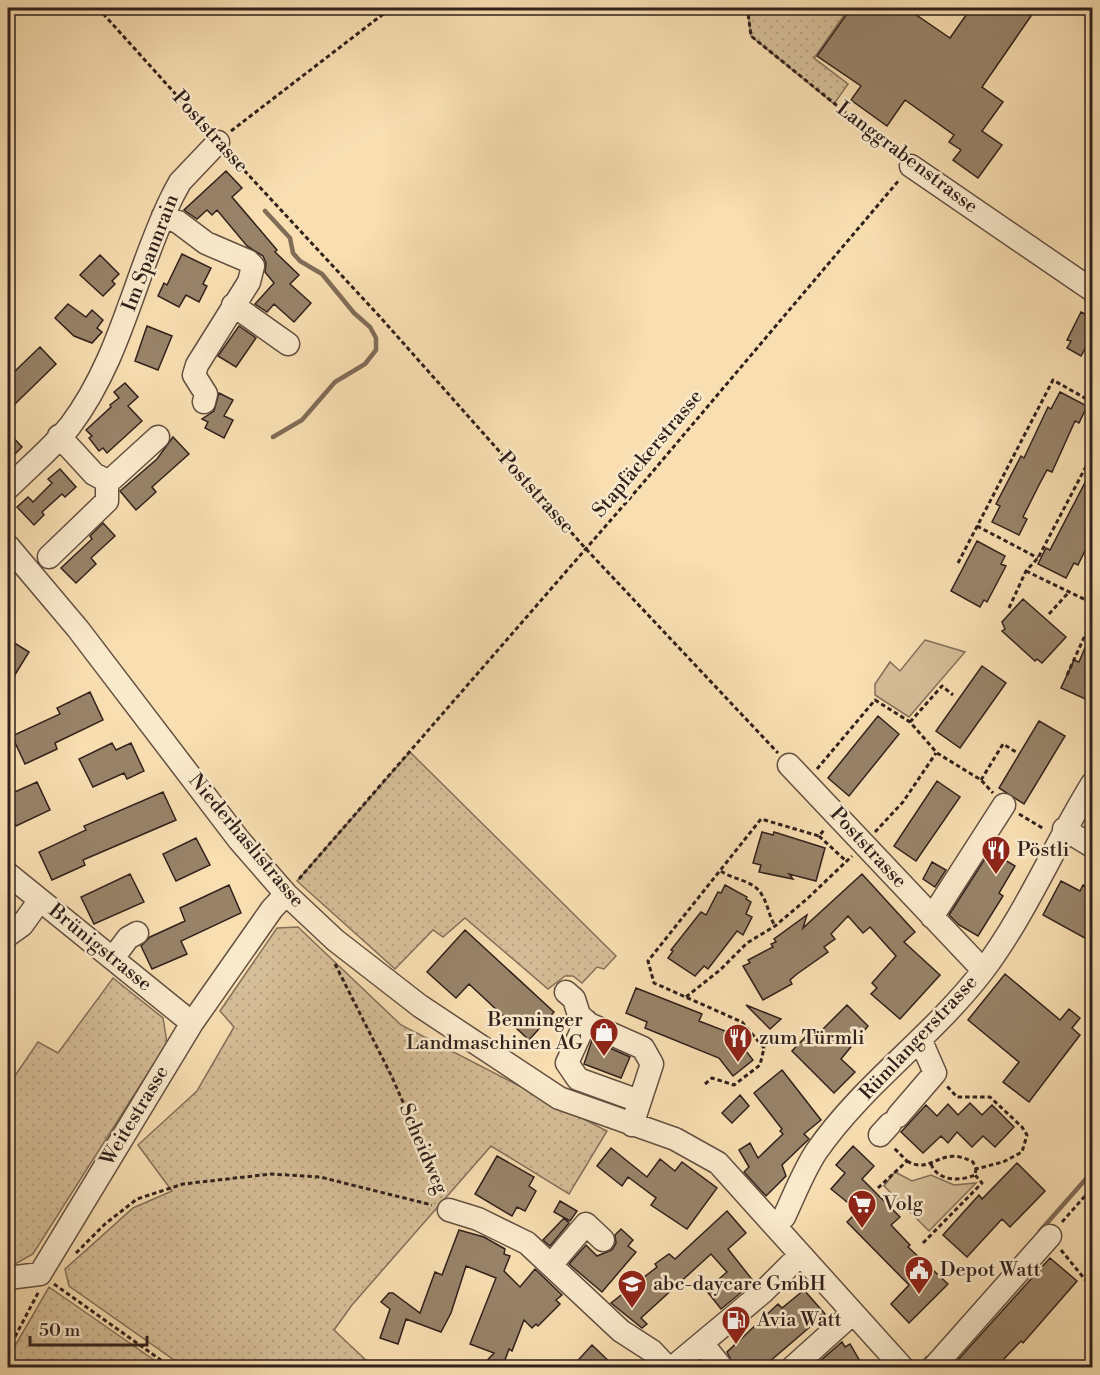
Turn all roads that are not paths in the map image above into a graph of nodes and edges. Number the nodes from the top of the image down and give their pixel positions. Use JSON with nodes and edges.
{"nodes":[{"id":1,"x":218,"y":142,"type":"road end"},
{"id":2,"x":911,"y":166,"type":"road end"},
{"id":3,"x":163,"y":216,"type":"junction"},
{"id":4,"x":1092,"y":290,"type":"edge"},
{"id":5,"x":233,"y":305,"type":"junction"},
{"id":6,"x":288,"y":344,"type":"dead end"},
{"id":7,"x":204,"y":402,"type":"dead end"},
{"id":8,"x":59,"y":436,"type":"junction"},
{"id":9,"x":158,"y":437,"type":"dead end"},
{"id":10,"x":107,"y":481,"type":"junction"},
{"id":11,"x":8,"y":488,"type":"edge"},
{"id":12,"x":8,"y":546,"type":"edge"},
{"id":13,"x":49,"y":557,"type":"dead end"},
{"id":14,"x":797,"y":773,"type":"road end"},
{"id":15,"x":1092,"y":784,"type":"edge"},
{"id":16,"x":1004,"y":805,"type":"road end"},
{"id":17,"x":1057,"y":831,"type":"junction"},
{"id":18,"x":1092,"y":846,"type":"edge"},
{"id":19,"x":956,"y":859,"type":"dead end"},
{"id":20,"x":8,"y":874,"type":"edge"},
{"id":21,"x":286,"y":894,"type":"junction"},
{"id":22,"x":40,"y":900,"type":"junction"},
{"id":23,"x":929,"y":914,"type":"junction"},
{"id":24,"x":137,"y":933,"type":"dead end"},
{"id":25,"x":8,"y":935,"type":"edge"},
{"id":26,"x":113,"y":958,"type":"junction"},
{"id":27,"x":983,"y":970,"type":"junction"},
{"id":28,"x":566,"y":992,"type":"dead end"},
{"id":29,"x":586,"y":1021,"type":"junction"},
{"id":30,"x":192,"y":1023,"type":"junction"},
{"id":31,"x":921,"y":1041,"type":"junction"},
{"id":32,"x":639,"y":1101,"type":"junction"},
{"id":33,"x":632,"y":1125,"type":"junction"},
{"id":34,"x":889,"y":1125,"type":"road end"},
{"id":35,"x":449,"y":1210,"type":"road end"},
{"id":36,"x":776,"y":1225,"type":"junction"},
{"id":37,"x":1050,"y":1236,"type":"road end"},
{"id":38,"x":603,"y":1240,"type":"dead end"},
{"id":39,"x":801,"y":1255,"type":"junction"},
{"id":40,"x":551,"y":1265,"type":"junction"},
{"id":41,"x":8,"y":1278,"type":"edge"},
{"id":42,"x":853,"y":1313,"type":"junction"},
{"id":43,"x":702,"y":1343,"type":"junction"},
{"id":44,"x":670,"y":1368,"type":"edge"},
{"id":45,"x":722,"y":1368,"type":"edge"},
{"id":46,"x":792,"y":1368,"type":"edge"},
{"id":47,"x":903,"y":1368,"type":"edge"},
{"id":48,"x":933,"y":1368,"type":"edge"}],
"edges":[{"from":1,"to":3,"type":"street","name":"Im Spannrain"},
{"from":2,"to":4,"type":"street","name":"Langgrabenstrasse"},
{"from":3,"to":5,"type":"street"},
{"from":3,"to":8,"type":"street","name":"Im Spannrain"},
{"from":5,"to":6,"type":"street"},
{"from":5,"to":7,"type":"street"},
{"from":8,"to":10,"type":"street"},
{"from":8,"to":11,"type":"street","name":"Im Spannrain"},
{"from":9,"to":10,"type":"street"},
{"from":10,"to":13,"type":"street"},
{"from":12,"to":21,"type":"street","name":"Niederhaslistrasse"},
{"from":14,"to":23,"type":"street","name":"Poststrasse"},
{"from":15,"to":17,"type":"street","name":"Rümlangerstrasse"},
{"from":16,"to":23,"type":"street"},
{"from":17,"to":18,"type":"street"},
{"from":17,"to":27,"type":"street","name":"Rümlangerstrasse"},
{"from":19,"to":23,"type":"street"},
{"from":20,"to":22,"type":"street","name":"Brünigstrasse"},
{"from":21,"to":30,"type":"street","name":"Weitestrasse"},
{"from":21,"to":33,"type":"street","name":"Niederhaslistrasse"},
{"from":22,"to":25,"type":"street"},
{"from":22,"to":26,"type":"street","name":"Brünigstrasse"},
{"from":23,"to":27,"type":"street","name":"Poststrasse"},
{"from":24,"to":26,"type":"street"},
{"from":26,"to":30,"type":"street","name":"Brünigstrasse"},
{"from":27,"to":31,"type":"street","name":"Rümlangerstrasse"},
{"from":28,"to":29,"type":"street"},
{"from":29,"to":32,"type":"street"},
{"from":29,"to":32,"type":"street"},
{"from":30,"to":41,"type":"street","name":"Weitestrasse"},
{"from":31,"to":34,"type":"street"},
{"from":31,"to":36,"type":"street","name":"Rümlangerstrasse"},
{"from":32,"to":33,"type":"street"},
{"from":33,"to":36,"type":"street","name":"Niederhaslistrasse"},
{"from":35,"to":40,"type":"street","name":"Scheidweg"},
{"from":36,"to":39,"type":"street","name":"Niederhaslistrasse"},
{"from":37,"to":48,"type":"street"},
{"from":38,"to":40,"type":"street"},
{"from":39,"to":42,"type":"street","name":"Niederhaslistrasse"},
{"from":39,"to":43,"type":"street"},
{"from":40,"to":44,"type":"street","name":"Scheidweg"},
{"from":42,"to":46,"type":"street"},
{"from":42,"to":47,"type":"street","name":"Niederhaslistrasse"},
{"from":43,"to":44,"type":"street"},
{"from":43,"to":45,"type":"street"}]}
